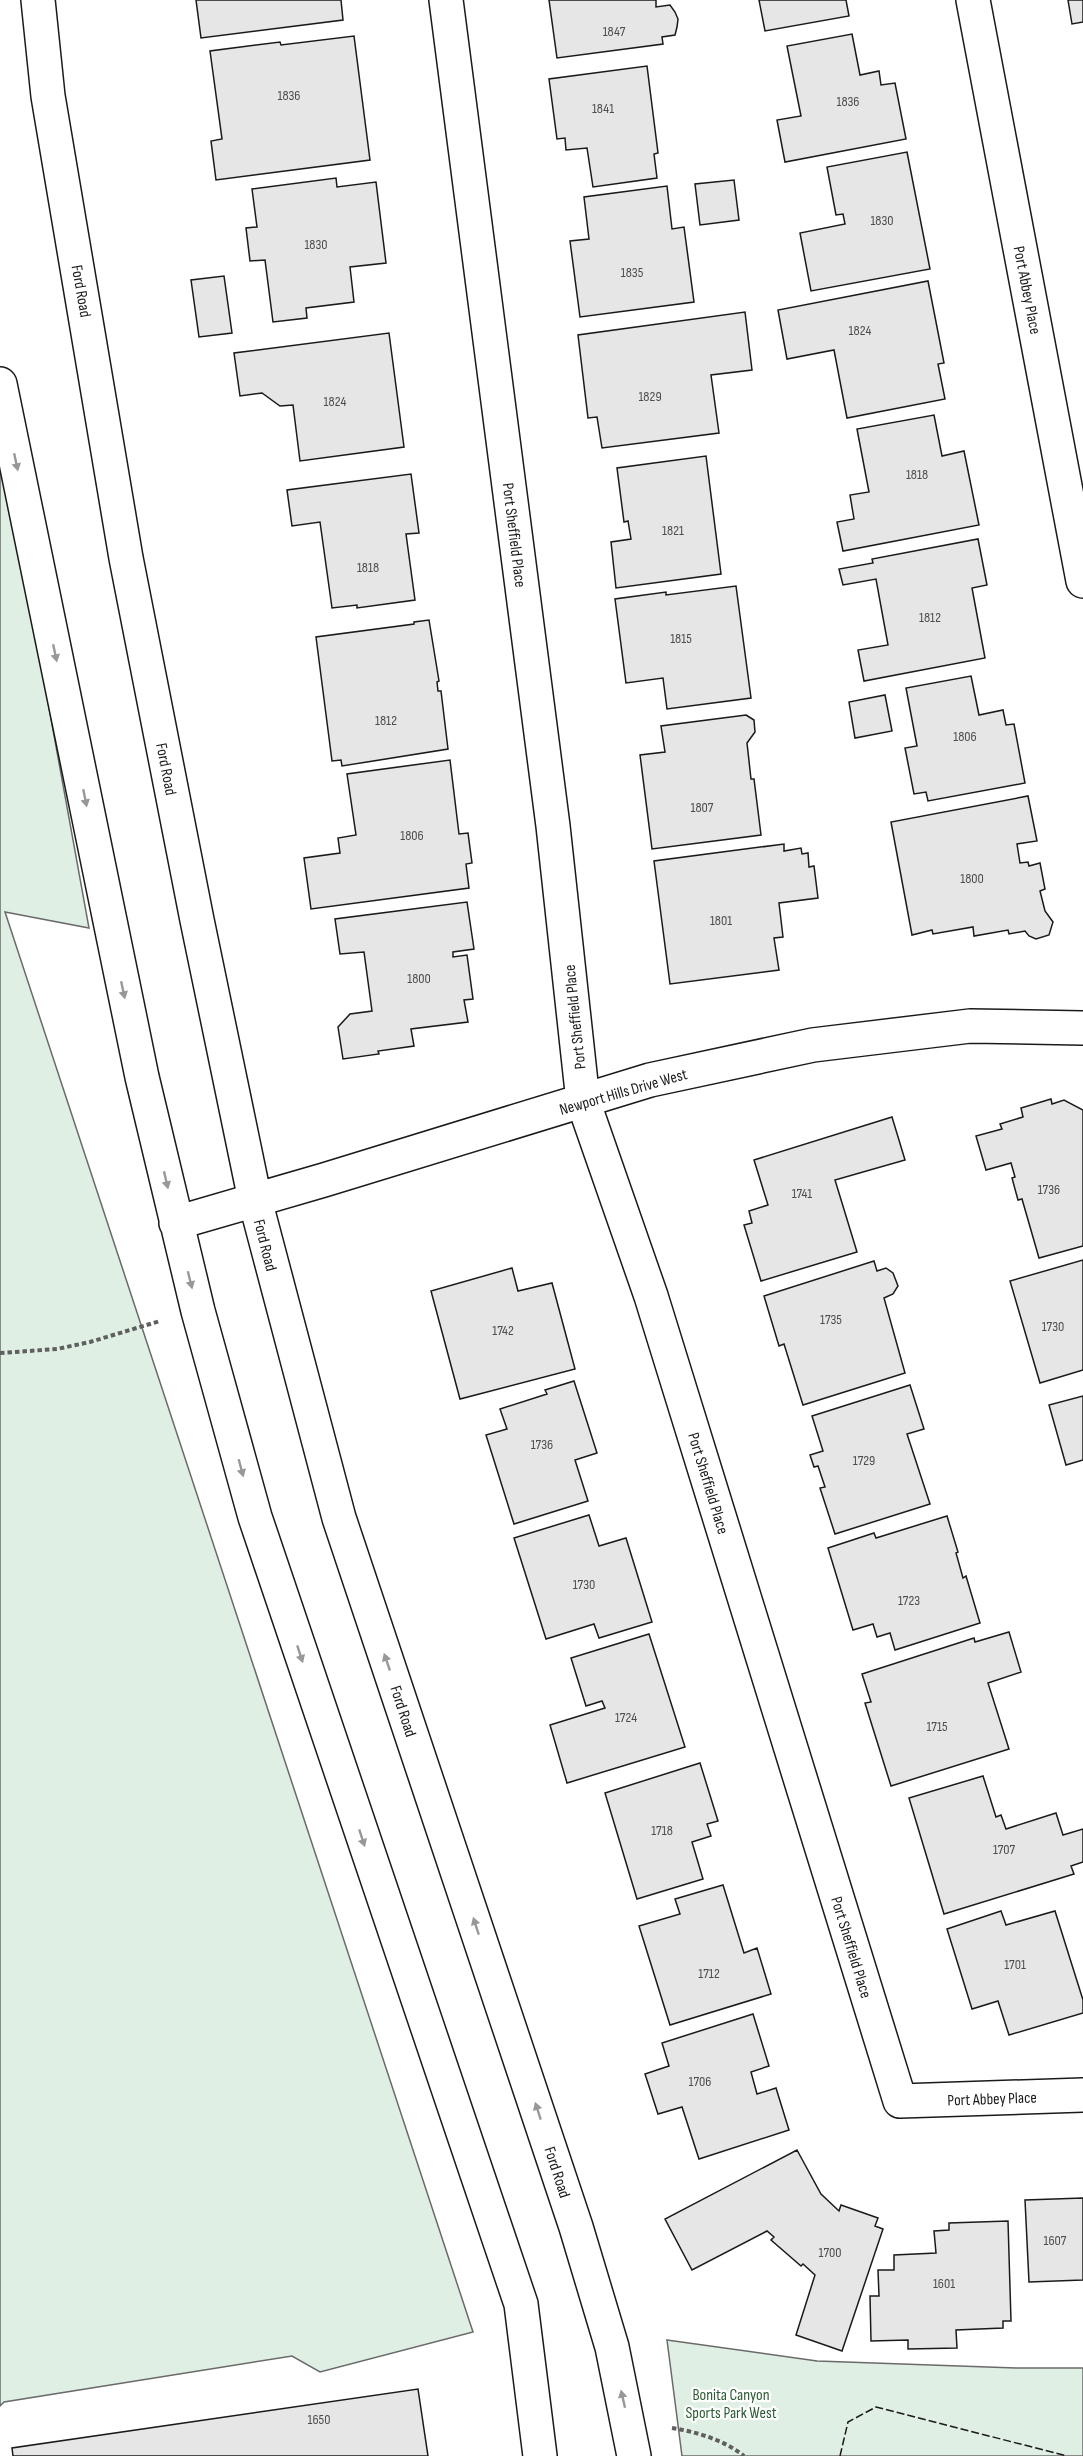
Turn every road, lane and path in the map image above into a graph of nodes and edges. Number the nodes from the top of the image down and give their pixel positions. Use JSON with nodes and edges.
{"nodes":[{"id":1,"x":39,"y":0,"type":"edge"},
{"id":2,"x":446,"y":0,"type":"edge"},
{"id":3,"x":974,"y":0,"type":"edge"},
{"id":4,"x":0,"y":384,"type":"edge"},
{"id":5,"x":1083,"y":581,"type":"edge"},
{"id":6,"x":1083,"y":1028,"type":"edge"},
{"id":7,"x":583,"y":1101,"type":"junction"},
{"id":8,"x":255,"y":1200,"type":"junction"},
{"id":9,"x":176,"y":1223,"type":"junction"},
{"id":10,"x":157,"y":1322,"type":"dead end"},
{"id":11,"x":0,"y":1353,"type":"edge"},
{"id":12,"x":1083,"y":2095,"type":"edge"},
{"id":13,"x":900,"y":2101,"type":"joint"},
{"id":14,"x":672,"y":2428,"type":"dead end"},
{"id":15,"x":540,"y":2456,"type":"edge"},
{"id":16,"x":634,"y":2456,"type":"edge"},
{"id":17,"x":744,"y":2456,"type":"edge"}],
"edges":[{"from":1,"to":8,"type":"street","name":"Ford Road"},
{"from":2,"to":7,"type":"street","name":"Port Sheffield Place"},
{"from":3,"to":5,"type":"street","name":"Port Abbey Place"},
{"from":4,"to":9,"type":"street","one_way":true},
{"from":6,"to":7,"type":"street","name":"Newport Hills Drive West"},
{"from":7,"to":8,"type":"street","name":"Newport Hills Drive West"},
{"from":7,"to":13,"type":"street","name":"Port Sheffield Place"},
{"from":8,"to":9,"type":"street","name":"Newport Hills Drive West"},
{"from":16,"to":8,"type":"street","name":"Ford Road","one_way":true},
{"from":9,"to":15,"type":"street","one_way":true},
{"from":10,"to":11,"type":"path"},
{"from":12,"to":13,"type":"street","name":"Port Abbey Place"},
{"from":14,"to":17,"type":"path"}]}
